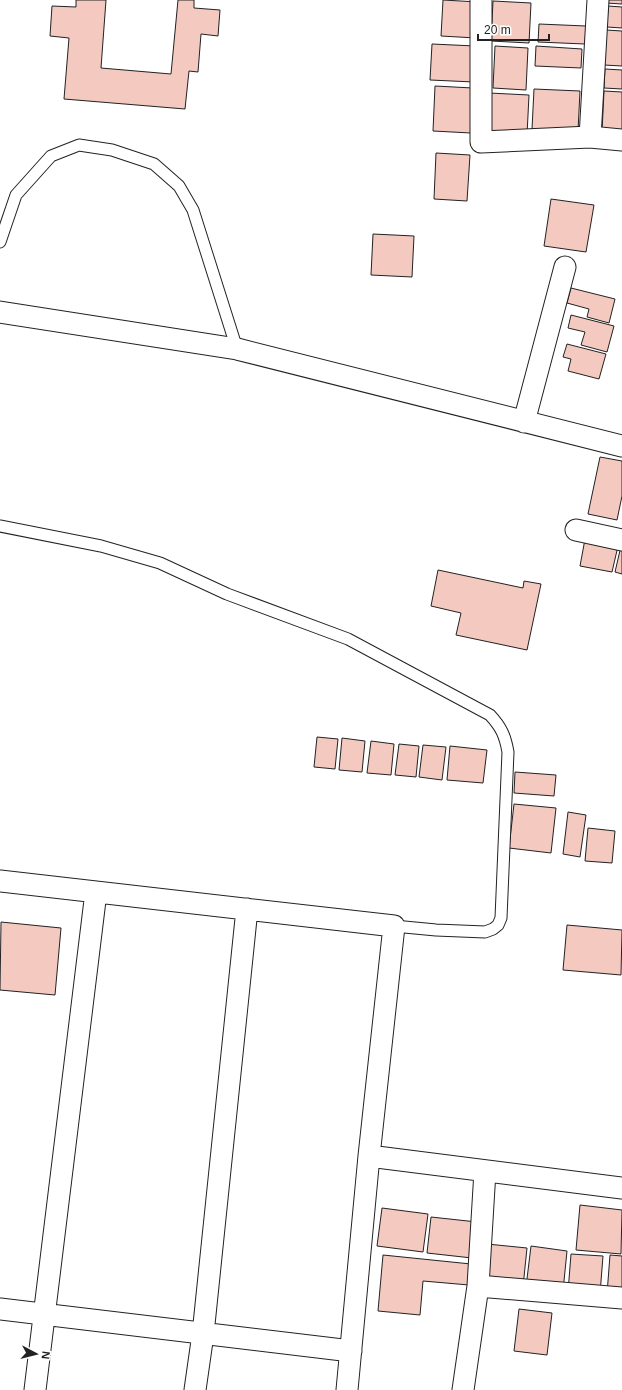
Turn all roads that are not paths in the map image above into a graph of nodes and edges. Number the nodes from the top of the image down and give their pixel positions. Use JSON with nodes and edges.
{"nodes":[{"id":1,"x":481,"y":0,"type":"edge"},
{"id":2,"x":598,"y":0,"type":"edge"},
{"id":3,"x":590,"y":137,"type":"junction"},
{"id":4,"x":622,"y":140,"type":"edge"},
{"id":5,"x":0,"y":242,"type":"edge"},
{"id":6,"x":565,"y":267,"type":"dead end"},
{"id":7,"x":0,"y":312,"type":"edge"},
{"id":8,"x":237,"y":349,"type":"junction"},
{"id":9,"x":524,"y":422,"type":"junction"},
{"id":10,"x":622,"y":446,"type":"edge"},
{"id":11,"x":0,"y":526,"type":"edge"},
{"id":12,"x":576,"y":530,"type":"dead end"},
{"id":13,"x":622,"y":540,"type":"edge"},
{"id":14,"x":0,"y":881,"type":"edge"},
{"id":15,"x":96,"y":892,"type":"junction"},
{"id":16,"x":246,"y":909,"type":"junction"},
{"id":17,"x":394,"y":926,"type":"junction"},
{"id":18,"x":369,"y":1156,"type":"junction"},
{"id":19,"x":485,"y":1171,"type":"junction"},
{"id":20,"x":622,"y":1188,"type":"edge"},
{"id":21,"x":478,"y":1286,"type":"junction"},
{"id":22,"x":622,"y":1298,"type":"edge"},
{"id":23,"x":0,"y":1309,"type":"edge"},
{"id":24,"x":45,"y":1315,"type":"junction"},
{"id":25,"x":203,"y":1334,"type":"junction"},
{"id":26,"x":351,"y":1351,"type":"junction"},
{"id":27,"x":35,"y":1390,"type":"edge"},
{"id":28,"x":195,"y":1390,"type":"edge"},
{"id":29,"x":347,"y":1390,"type":"edge"},
{"id":30,"x":463,"y":1390,"type":"edge"}],
"edges":[{"from":1,"to":3,"type":"street"},
{"from":2,"to":3,"type":"street"},
{"from":3,"to":4,"type":"street"},
{"from":5,"to":8,"type":"lane"},
{"from":6,"to":9,"type":"street"},
{"from":7,"to":8,"type":"street"},
{"from":8,"to":9,"type":"street"},
{"from":9,"to":10,"type":"street"},
{"from":11,"to":17,"type":"lane"},
{"from":12,"to":13,"type":"street"},
{"from":14,"to":15,"type":"street"},
{"from":15,"to":16,"type":"street"},
{"from":15,"to":24,"type":"street"},
{"from":16,"to":17,"type":"street"},
{"from":16,"to":25,"type":"street"},
{"from":17,"to":18,"type":"street"},
{"from":18,"to":19,"type":"street"},
{"from":18,"to":26,"type":"street"},
{"from":19,"to":20,"type":"street"},
{"from":19,"to":21,"type":"street"},
{"from":21,"to":22,"type":"street"},
{"from":21,"to":30,"type":"street"},
{"from":23,"to":24,"type":"street"},
{"from":24,"to":25,"type":"street"},
{"from":24,"to":27,"type":"street"},
{"from":25,"to":26,"type":"street"},
{"from":25,"to":28,"type":"street"},
{"from":26,"to":29,"type":"street"}]}
